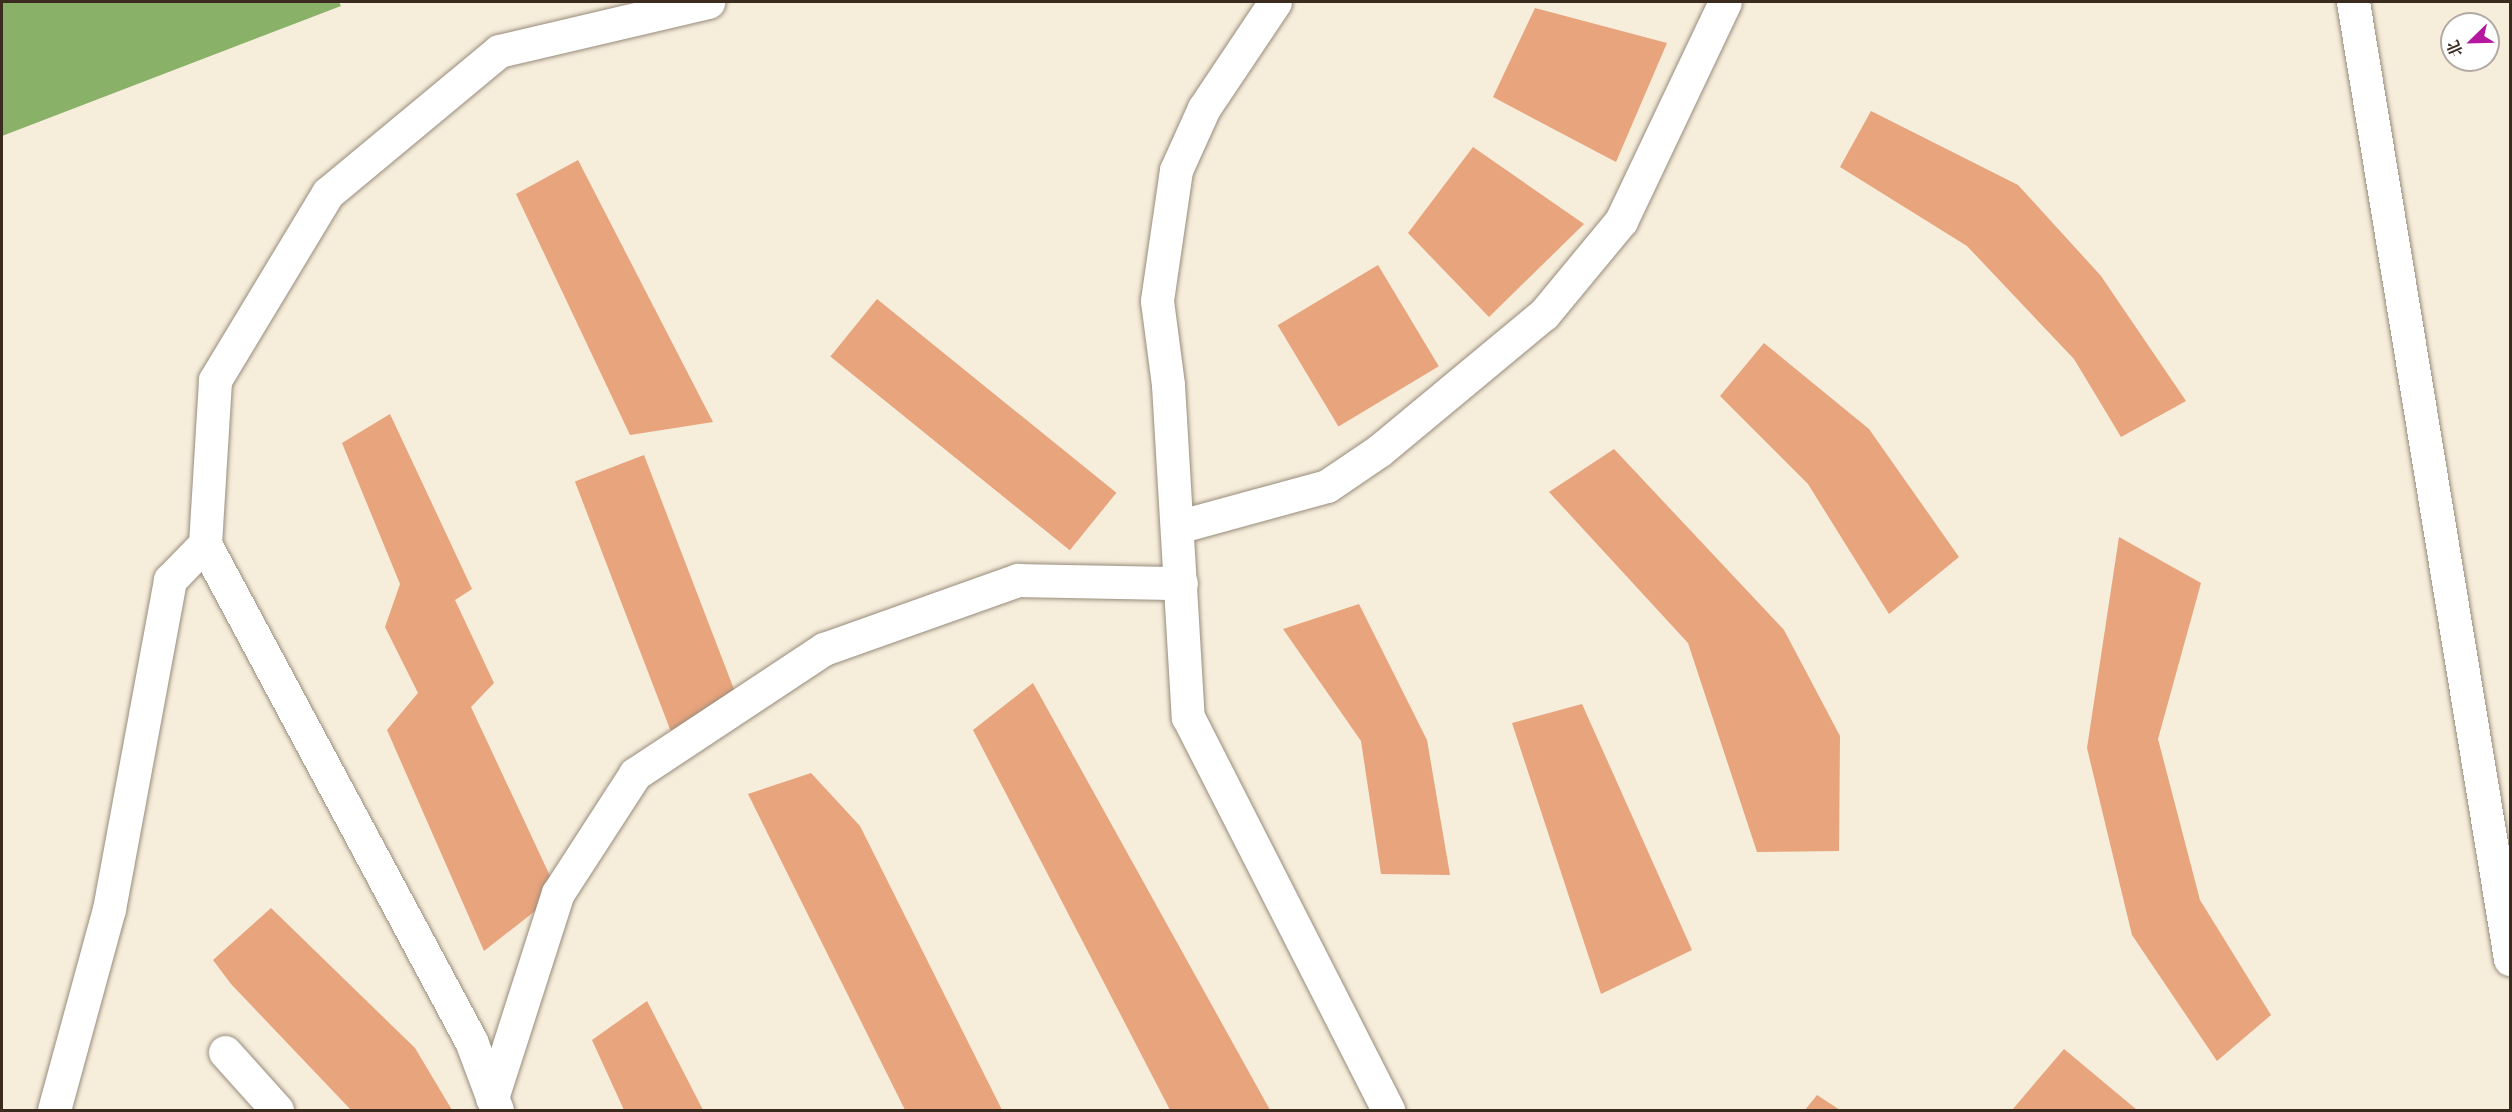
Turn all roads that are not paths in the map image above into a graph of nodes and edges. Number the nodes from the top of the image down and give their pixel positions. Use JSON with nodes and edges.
{"nodes":[{"id":1,"x":708,"y":2,"type":"edge"},
{"id":2,"x":1275,"y":2,"type":"edge"},
{"id":3,"x":1725,"y":2,"type":"edge"},
{"id":4,"x":2353,"y":2,"type":"edge"},
{"id":5,"x":1177,"y":527,"type":"junction"},
{"id":6,"x":204,"y":544,"type":"junction"},
{"id":7,"x":1181,"y":583,"type":"junction"},
{"id":8,"x":2511,"y":959,"type":"edge"},
{"id":9,"x":225,"y":1052,"type":"dead end"},
{"id":10,"x":495,"y":1104,"type":"edge"},
{"id":11,"x":54,"y":1110,"type":"edge"},
{"id":12,"x":277,"y":1110,"type":"edge"},
{"id":13,"x":1388,"y":1110,"type":"edge"}],
"edges":[{"from":1,"to":6,"type":"street"},
{"from":2,"to":5,"type":"street"},
{"from":3,"to":5,"type":"street"},
{"from":4,"to":8,"type":"street"},
{"from":5,"to":7,"type":"street"},
{"from":6,"to":10,"type":"street"},
{"from":6,"to":11,"type":"street"},
{"from":7,"to":10,"type":"street"},
{"from":7,"to":13,"type":"street"},
{"from":9,"to":12,"type":"street"}]}
